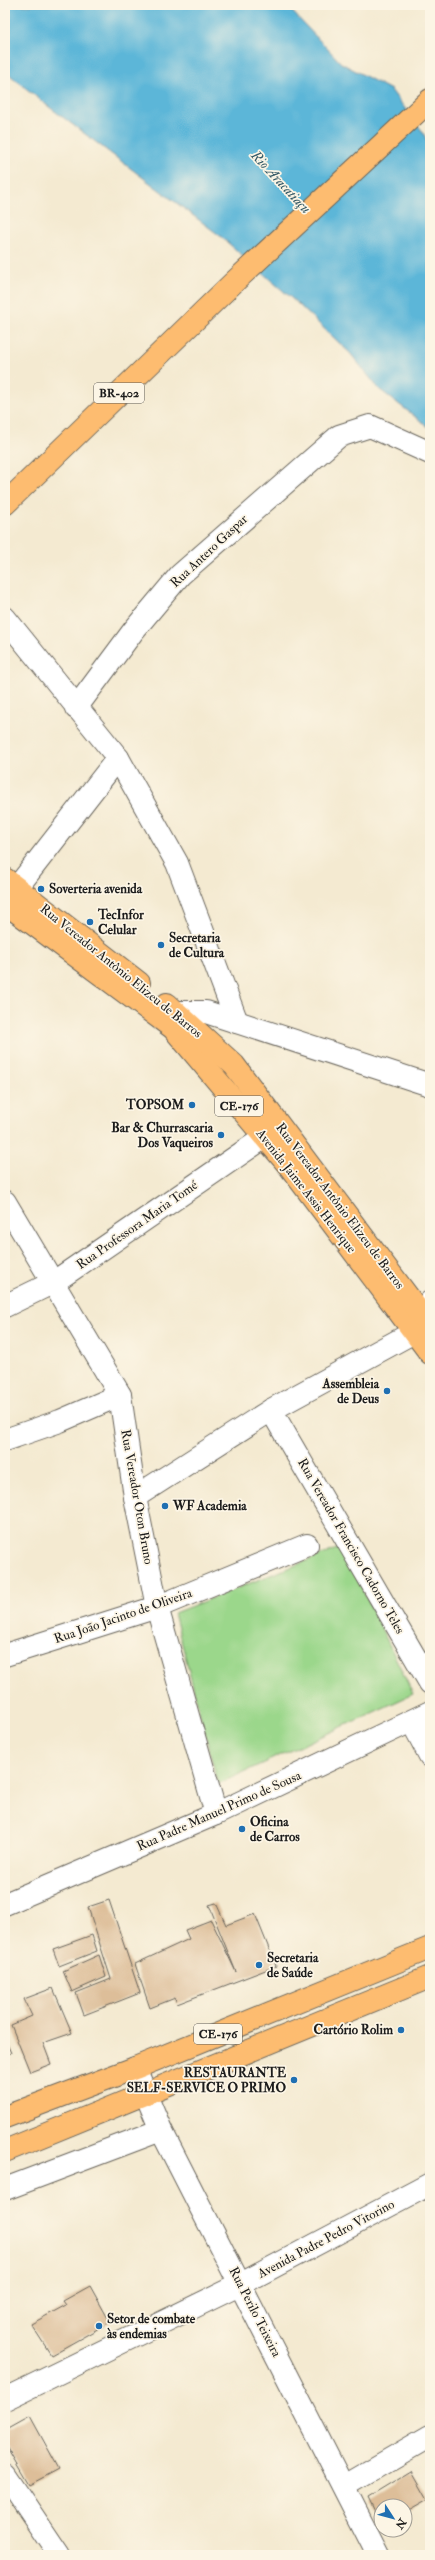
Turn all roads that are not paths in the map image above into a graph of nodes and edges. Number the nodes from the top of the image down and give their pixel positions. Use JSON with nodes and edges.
{"nodes":[{"id":1,"x":430,"y":100,"type":"edge"},
{"id":2,"x":430,"y":453,"type":"edge"},
{"id":3,"x":5,"y":504,"type":"edge"},
{"id":4,"x":5,"y":618,"type":"edge"},
{"id":5,"x":76,"y":708,"type":"junction"},
{"id":6,"x":118,"y":758,"type":"junction"},
{"id":7,"x":8,"y":893,"type":"edge"},
{"id":8,"x":154,"y":1012,"type":"junction"},
{"id":9,"x":177,"y":1012,"type":"junction"},
{"id":10,"x":237,"y":1022,"type":"junction"},
{"id":11,"x":430,"y":1085,"type":"edge"},
{"id":12,"x":265,"y":1137,"type":"junction"},
{"id":13,"x":5,"y":1202,"type":"edge"},
{"id":14,"x":54,"y":1282,"type":"junction"},
{"id":15,"x":5,"y":1306,"type":"edge"},
{"id":16,"x":426,"y":1331,"type":"edge"},
{"id":17,"x":120,"y":1394,"type":"junction"},
{"id":18,"x":271,"y":1410,"type":"junction"},
{"id":19,"x":5,"y":1440,"type":"edge"},
{"id":20,"x":134,"y":1497,"type":"junction"},
{"id":21,"x":307,"y":1545,"type":"dead end"},
{"id":22,"x":157,"y":1607,"type":"junction"},
{"id":23,"x":5,"y":1655,"type":"edge"},
{"id":24,"x":430,"y":1683,"type":"edge"},
{"id":25,"x":421,"y":1717,"type":"edge"},
{"id":26,"x":430,"y":1756,"type":"edge"},
{"id":27,"x":216,"y":1814,"type":"junction"},
{"id":28,"x":5,"y":1904,"type":"edge"},
{"id":29,"x":430,"y":1948,"type":"edge"},
{"id":30,"x":430,"y":1977,"type":"edge"},
{"id":31,"x":135,"y":2068,"type":"junction"},
{"id":32,"x":146,"y":2093,"type":"junction"},
{"id":33,"x":5,"y":2117,"type":"edge"},
{"id":34,"x":161,"y":2130,"type":"junction"},
{"id":35,"x":5,"y":2151,"type":"edge"},
{"id":36,"x":430,"y":2184,"type":"edge"},
{"id":37,"x":5,"y":2189,"type":"edge"},
{"id":38,"x":241,"y":2284,"type":"junction"},
{"id":39,"x":5,"y":2399,"type":"edge"},
{"id":40,"x":430,"y":2436,"type":"edge"},
{"id":41,"x":5,"y":2475,"type":"edge"},
{"id":42,"x":344,"y":2486,"type":"junction"},
{"id":43,"x":59,"y":2555,"type":"edge"},
{"id":44,"x":378,"y":2555,"type":"edge"}],
"edges":[{"from":1,"to":3,"type":"main road","number":"BR-402"},
{"from":2,"to":5,"type":"street","name":"Rua Antero Gaspar"},
{"from":4,"to":5,"type":"street"},
{"from":5,"to":6,"type":"street"},
{"from":6,"to":7,"type":"street"},
{"from":6,"to":10,"type":"street"},
{"from":7,"to":8,"type":"main road","name":"Avenida Jaime Assis Henrique","number":"CE-176"},
{"from":7,"to":9,"type":"main road","name":"Rua Vereador Antônio Elizeu de Barros","number":"CE-176"},
{"from":8,"to":9,"type":"street"},
{"from":8,"to":12,"type":"main road","name":"Avenida Jaime Assis Henrique","number":"CE-176"},
{"from":9,"to":10,"type":"street"},
{"from":9,"to":16,"type":"main road","name":"Rua Vereador Antônio Elizeu de Barros","number":"CE-176"},
{"from":10,"to":11,"type":"street"},
{"from":12,"to":14,"type":"street","name":"Rua Professora Maria Tomé"},
{"from":12,"to":16,"type":"main road","name":"Avenida Jaime Assis Henrique","number":"CE-176"},
{"from":13,"to":14,"type":"street","name":"Rua Vereador Oton Bruno"},
{"from":14,"to":15,"type":"street","name":"Rua Professora Maria Tomé"},
{"from":14,"to":17,"type":"street","name":"Rua Vereador Oton Bruno"},
{"from":16,"to":18,"type":"street"},
{"from":17,"to":19,"type":"street"},
{"from":17,"to":20,"type":"street","name":"Rua Vereador Oton Bruno"},
{"from":18,"to":20,"type":"street"},
{"from":18,"to":24,"type":"street","name":"Rua Vereador Francisco Cadorno Teles"},
{"from":20,"to":22,"type":"street","name":"Rua Vereador Oton Bruno"},
{"from":21,"to":22,"type":"street","name":"Rua João Jacinto de Oliveira"},
{"from":22,"to":23,"type":"street","name":"Rua João Jacinto de Oliveira"},
{"from":22,"to":27,"type":"street","name":"Rua Vereador Oton Bruno"},
{"from":25,"to":26,"type":"street"},
{"from":25,"to":27,"type":"street","name":"Rua Padre Manuel Primo de Sousa"},
{"from":27,"to":28,"type":"street","name":"Rua Padre Manuel Primo de Sousa"},
{"from":29,"to":31,"type":"main road","number":"CE-176"},
{"from":30,"to":32,"type":"main road","number":"CE-176"},
{"from":31,"to":32,"type":"street","name":"Rua Perilo Teixeira"},
{"from":31,"to":33,"type":"main road","number":"CE-176"},
{"from":32,"to":34,"type":"street","name":"Rua Perilo Teixeira"},
{"from":32,"to":35,"type":"main road","number":"CE-176"},
{"from":34,"to":37,"type":"street"},
{"from":34,"to":38,"type":"street","name":"Rua Perilo Teixeira"},
{"from":36,"to":38,"type":"street","name":"Avenida Padre Pedro Vitorino"},
{"from":38,"to":39,"type":"street","name":"Avenida Padre Pedro Vitorino"},
{"from":38,"to":42,"type":"street","name":"Rua Perilo Teixeira"},
{"from":40,"to":42,"type":"street"},
{"from":41,"to":43,"type":"street"},
{"from":42,"to":44,"type":"street","name":"Rua Perilo Teixeira"}]}
